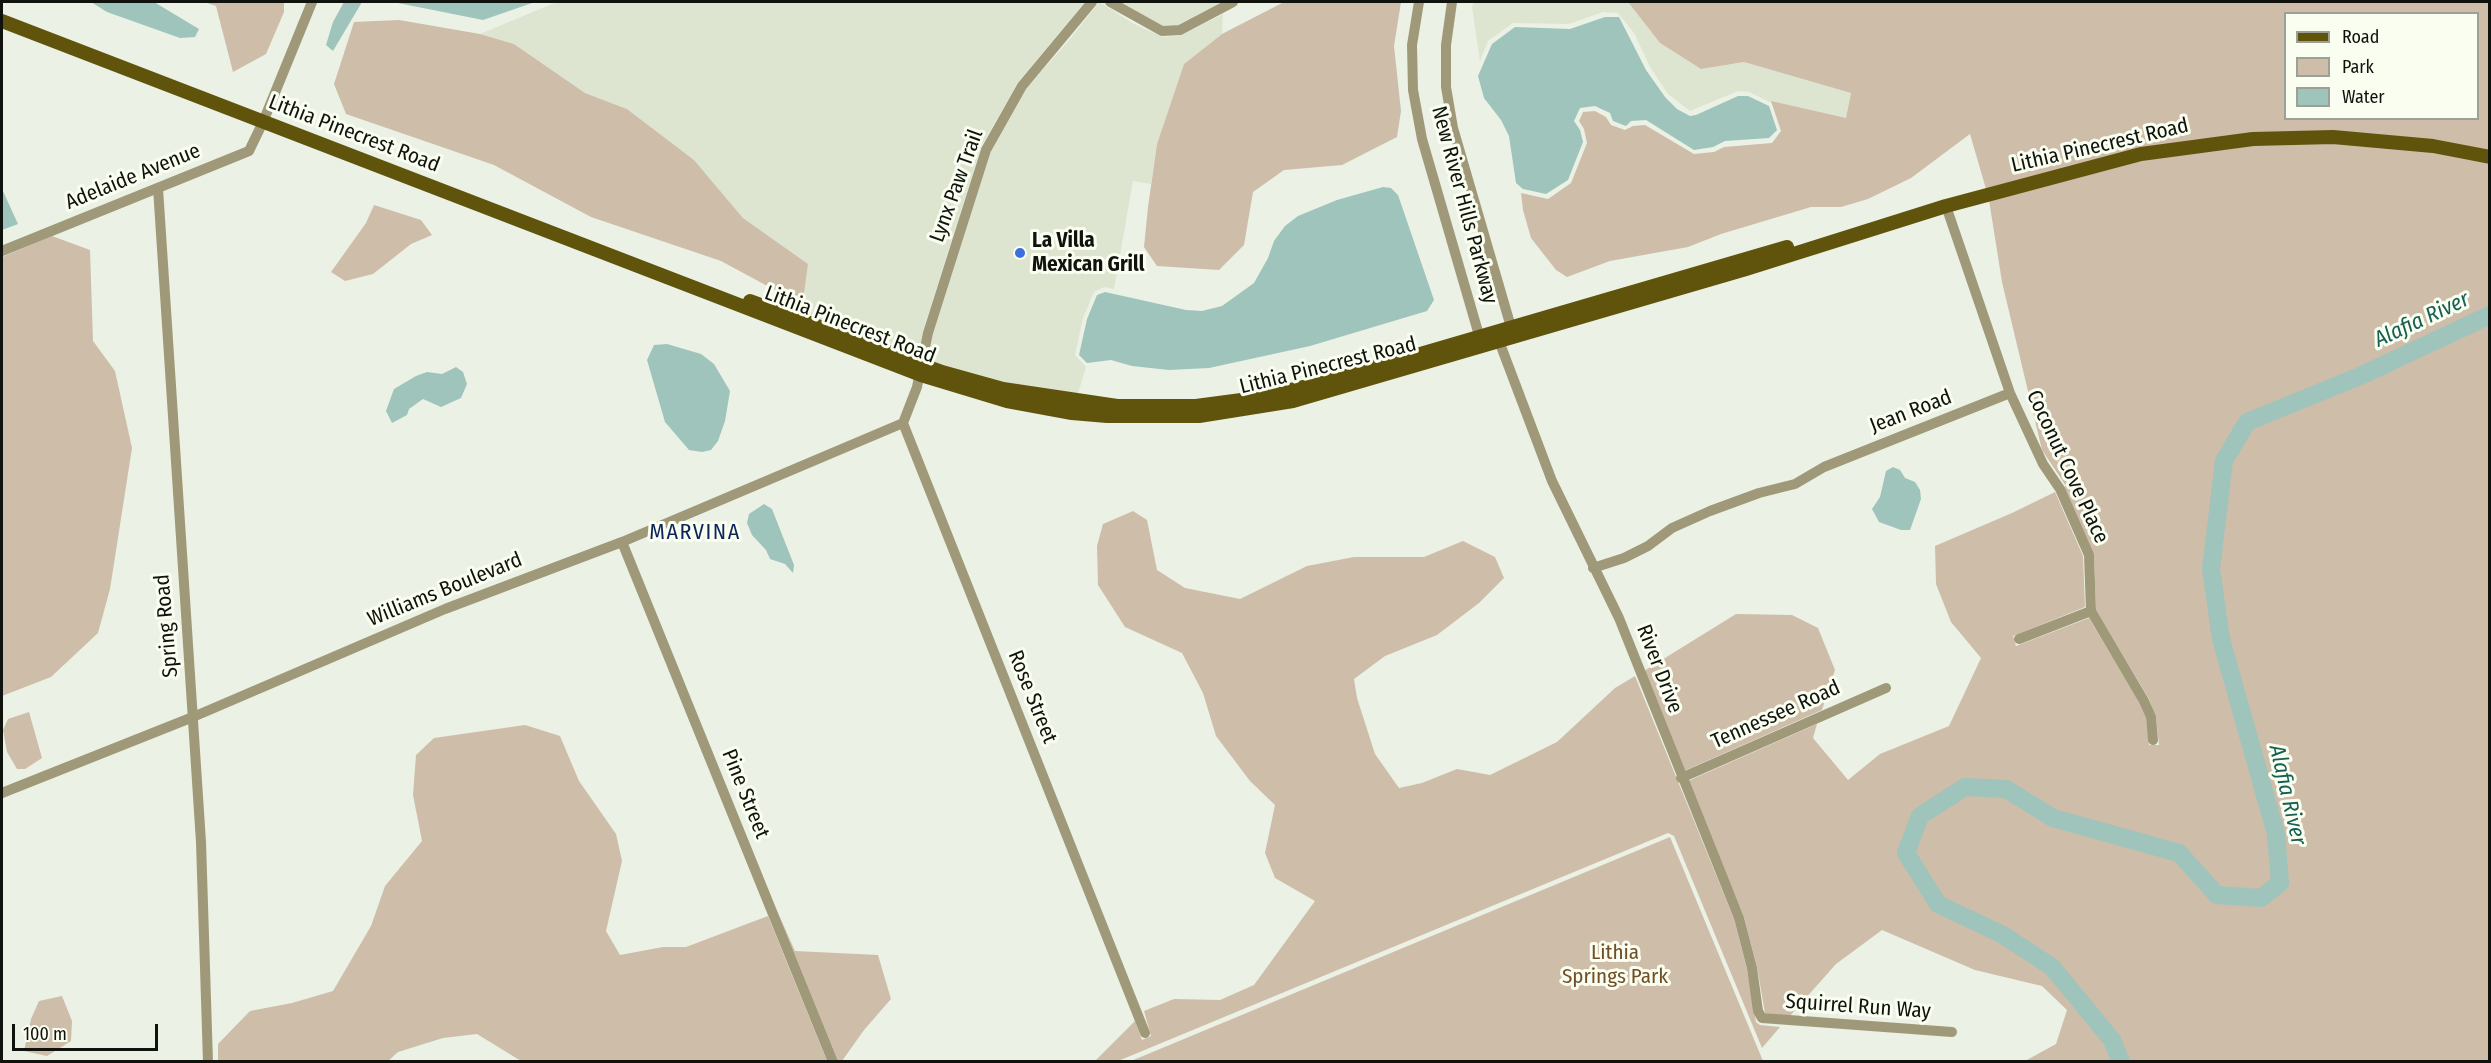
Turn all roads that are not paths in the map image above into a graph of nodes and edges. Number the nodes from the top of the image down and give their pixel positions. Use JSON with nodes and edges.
{"nodes":[{"id":1,"x":312,"y":2,"type":"edge"},
{"id":2,"x":1092,"y":2,"type":"edge"},
{"id":3,"x":1110,"y":2,"type":"edge"},
{"id":4,"x":1233,"y":2,"type":"edge"},
{"id":5,"x":1419,"y":2,"type":"edge"},
{"id":6,"x":1452,"y":2,"type":"edge"},
{"id":7,"x":2,"y":21,"type":"edge"},
{"id":8,"x":263,"y":122,"type":"junction"},
{"id":9,"x":2490,"y":157,"type":"edge"},
{"id":10,"x":158,"y":188,"type":"junction"},
{"id":11,"x":1946,"y":206,"type":"junction"},
{"id":12,"x":2,"y":251,"type":"edge"},
{"id":13,"x":1513,"y":332,"type":"junction"},
{"id":14,"x":1481,"y":341,"type":"junction"},
{"id":15,"x":1499,"y":341,"type":"junction"},
{"id":16,"x":921,"y":370,"type":"junction"},
{"id":17,"x":2010,"y":393,"type":"junction"},
{"id":18,"x":903,"y":423,"type":"junction"},
{"id":19,"x":622,"y":542,"type":"junction"},
{"id":20,"x":1593,"y":568,"type":"junction"},
{"id":21,"x":2091,"y":611,"type":"junction"},
{"id":22,"x":2019,"y":639,"type":"dead end"},
{"id":23,"x":1886,"y":688,"type":"dead end"},
{"id":24,"x":194,"y":717,"type":"junction"},
{"id":25,"x":2153,"y":740,"type":"dead end"},
{"id":26,"x":1681,"y":778,"type":"junction"},
{"id":27,"x":2,"y":793,"type":"edge"},
{"id":28,"x":1762,"y":1018,"type":"joint"},
{"id":29,"x":1952,"y":1032,"type":"dead end"},
{"id":30,"x":1145,"y":1033,"type":"dead end"},
{"id":31,"x":208,"y":1062,"type":"edge"},
{"id":32,"x":833,"y":1062,"type":"edge"}],
"edges":[{"from":1,"to":8,"type":"street","name":"Adelaide Avenue"},
{"from":2,"to":16,"type":"street","name":"Lynx Paw Trail"},
{"from":3,"to":4,"type":"street"},
{"from":5,"to":14,"type":"street","name":"New River Hills Parkway"},
{"from":6,"to":13,"type":"street","name":"New River Hills Parkway"},
{"from":7,"to":8,"type":"main road","name":"Lithia Pinecrest Road"},
{"from":8,"to":10,"type":"street","name":"Adelaide Avenue"},
{"from":8,"to":16,"type":"main road","name":"Lithia Pinecrest Road"},
{"from":9,"to":11,"type":"main road","name":"Lithia Pinecrest Road"},
{"from":10,"to":12,"type":"street","name":"Adelaide Avenue"},
{"from":10,"to":24,"type":"street","name":"Spring Road"},
{"from":11,"to":13,"type":"main road","name":"Lithia Pinecrest Road"},
{"from":11,"to":17,"type":"street","name":"Coconut Cove Place"},
{"from":13,"to":14,"type":"main road","name":"Lithia Pinecrest Road"},
{"from":13,"to":15,"type":"main road","name":"Lithia Pinecrest Road"},
{"from":14,"to":15,"type":"main road","name":"Lithia Pinecrest Road"},
{"from":14,"to":16,"type":"main road","name":"Lithia Pinecrest Road"},
{"from":15,"to":20,"type":"street","name":"River Drive"},
{"from":16,"to":18,"type":"street"},
{"from":17,"to":20,"type":"street","name":"Jean Road"},
{"from":17,"to":21,"type":"street","name":"Coconut Cove Place"},
{"from":18,"to":19,"type":"street","name":"Williams Boulevard"},
{"from":18,"to":30,"type":"street","name":"Rose Street"},
{"from":19,"to":24,"type":"street","name":"Williams Boulevard"},
{"from":19,"to":32,"type":"street","name":"Pine Street"},
{"from":20,"to":26,"type":"street","name":"River Drive"},
{"from":21,"to":22,"type":"street"},
{"from":21,"to":25,"type":"street","name":"Coconut Cove Place"},
{"from":23,"to":26,"type":"street","name":"Tennessee Road"},
{"from":24,"to":27,"type":"street","name":"Williams Boulevard"},
{"from":24,"to":31,"type":"street","name":"Spring Road"},
{"from":26,"to":28,"type":"street","name":"River Drive"},
{"from":28,"to":29,"type":"street","name":"Squirrel Run Way"}]}
